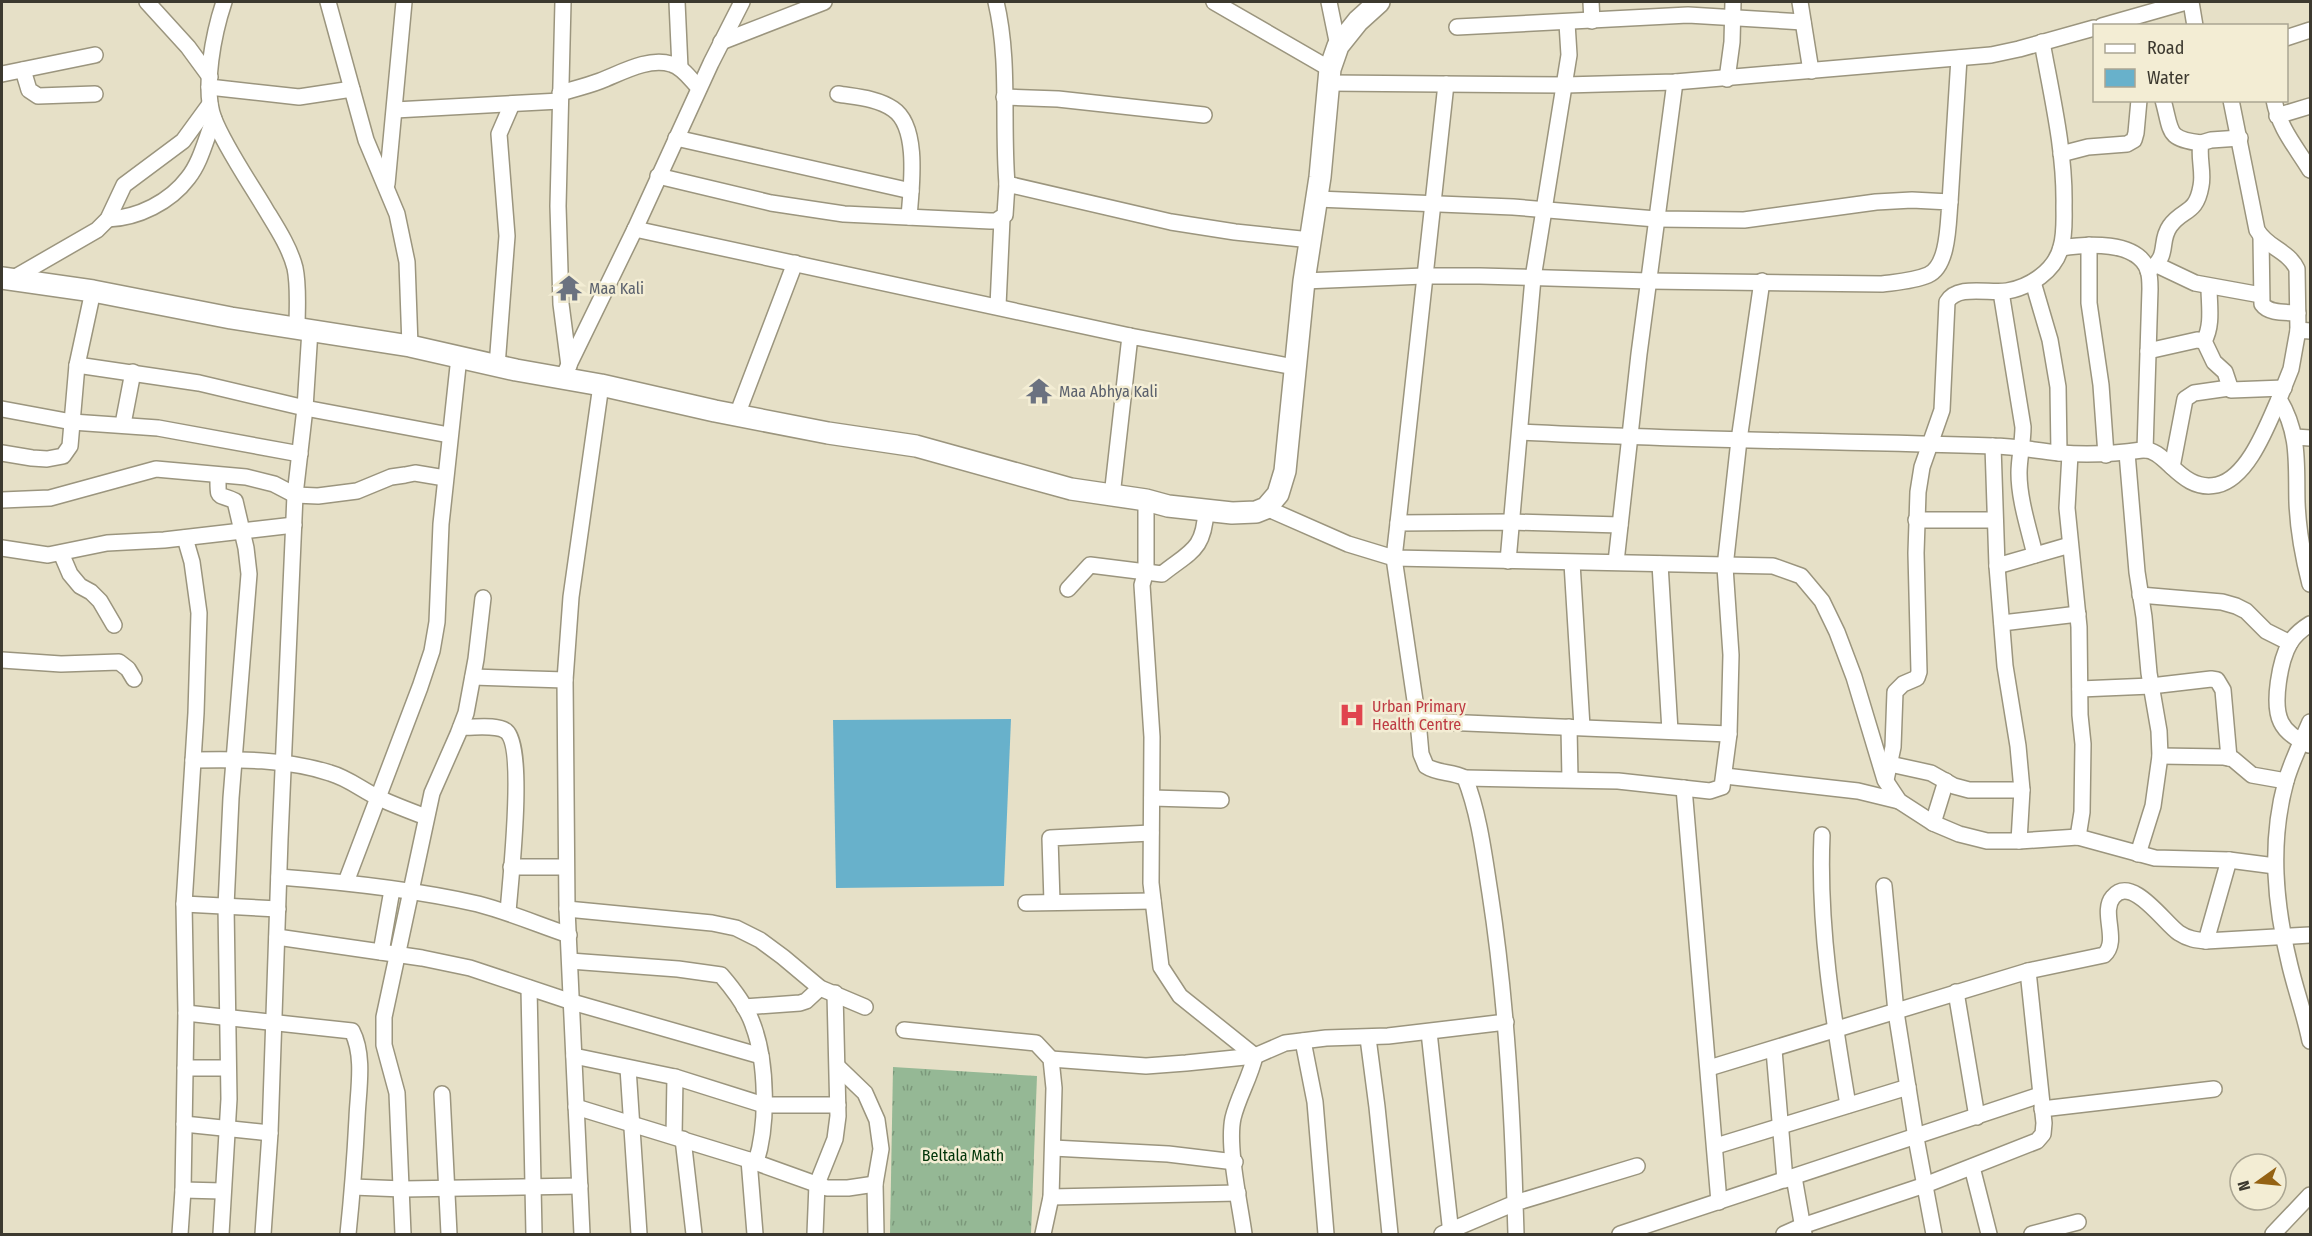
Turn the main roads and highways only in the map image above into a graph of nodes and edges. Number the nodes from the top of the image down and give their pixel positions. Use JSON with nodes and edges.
{"nodes":[{"id":1,"x":1379,"y":2,"type":"edge"},
{"id":2,"x":7,"y":278,"type":"edge"}],
"edges":[{"from":1,"to":2,"type":"main road"}]}
